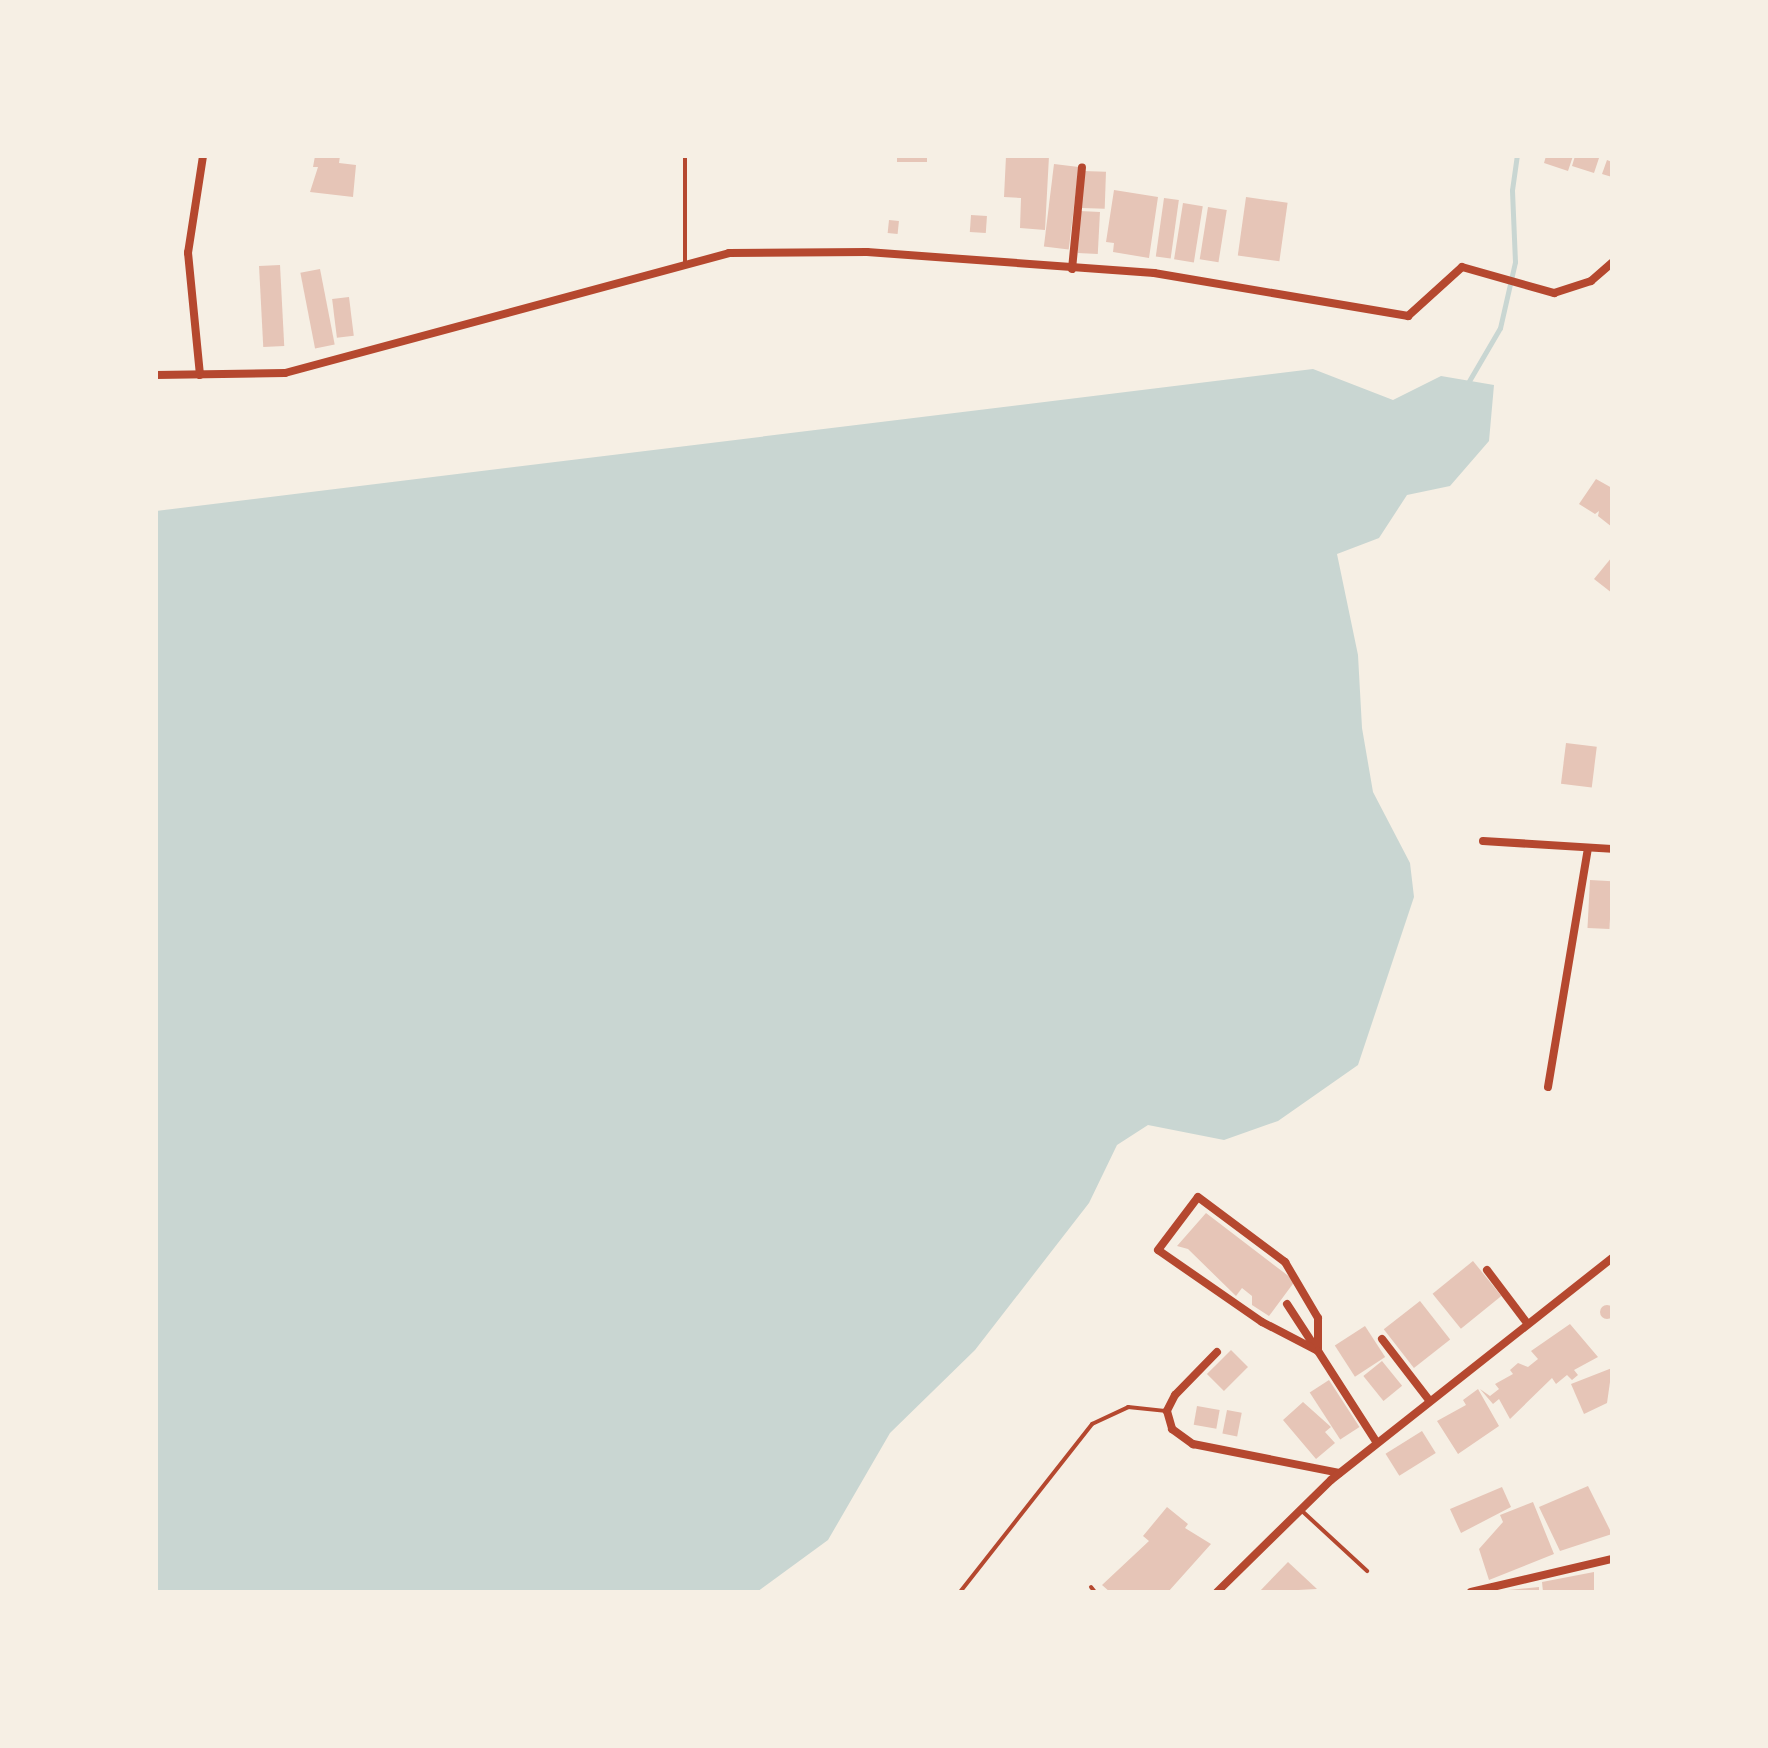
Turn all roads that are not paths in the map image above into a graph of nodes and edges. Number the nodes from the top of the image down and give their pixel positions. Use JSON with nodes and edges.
{"nodes":[{"id":1,"x":203,"y":156,"type":"edge"},
{"id":2,"x":685,"y":156,"type":"edge"},
{"id":3,"x":1082,"y":167,"type":"dead end"},
{"id":4,"x":1612,"y":263,"type":"edge"},
{"id":5,"x":685,"y":264,"type":"junction"},
{"id":6,"x":1072,"y":269,"type":"junction"},
{"id":7,"x":156,"y":375,"type":"edge"},
{"id":8,"x":200,"y":375,"type":"junction"},
{"id":9,"x":1483,"y":841,"type":"dead end"},
{"id":10,"x":1588,"y":848,"type":"junction"},
{"id":11,"x":1612,"y":849,"type":"edge"},
{"id":12,"x":1548,"y":1087,"type":"dead end"},
{"id":13,"x":1612,"y":1258,"type":"edge"},
{"id":14,"x":1487,"y":1270,"type":"dead end"},
{"id":15,"x":1287,"y":1304,"type":"dead end"},
{"id":16,"x":1527,"y":1323,"type":"junction"},
{"id":17,"x":1382,"y":1339,"type":"dead end"},
{"id":18,"x":1318,"y":1351,"type":"junction"},
{"id":19,"x":1217,"y":1352,"type":"dead end"},
{"id":20,"x":1429,"y":1400,"type":"junction"},
{"id":21,"x":1167,"y":1411,"type":"junction"},
{"id":22,"x":1377,"y":1443,"type":"junction"},
{"id":23,"x":1339,"y":1473,"type":"junction"},
{"id":24,"x":1301,"y":1510,"type":"junction"},
{"id":25,"x":1612,"y":1559,"type":"edge"},
{"id":26,"x":1367,"y":1571,"type":"dead end"},
{"id":27,"x":1221,"y":1591,"type":"edge"},
{"id":28,"x":960,"y":1592,"type":"edge"},
{"id":29,"x":1471,"y":1592,"type":"edge"}],
"edges":[{"from":1,"to":8,"type":"street"},
{"from":2,"to":5,"type":"lane"},
{"from":3,"to":6,"type":"street"},
{"from":4,"to":6,"type":"street"},
{"from":5,"to":6,"type":"street"},
{"from":5,"to":8,"type":"street"},
{"from":7,"to":8,"type":"street"},
{"from":9,"to":10,"type":"street"},
{"from":10,"to":11,"type":"street"},
{"from":10,"to":12,"type":"street"},
{"from":13,"to":16,"type":"street"},
{"from":14,"to":16,"type":"street"},
{"from":15,"to":18,"type":"street"},
{"from":16,"to":20,"type":"street"},
{"from":17,"to":20,"type":"street"},
{"from":18,"to":18,"type":"street"},
{"from":18,"to":22,"type":"street"},
{"from":19,"to":21,"type":"street"},
{"from":20,"to":22,"type":"street"},
{"from":21,"to":23,"type":"street"},
{"from":21,"to":28,"type":"lane"},
{"from":22,"to":23,"type":"street"},
{"from":23,"to":24,"type":"street"},
{"from":24,"to":26,"type":"lane"},
{"from":24,"to":27,"type":"street"},
{"from":25,"to":29,"type":"street"}]}
